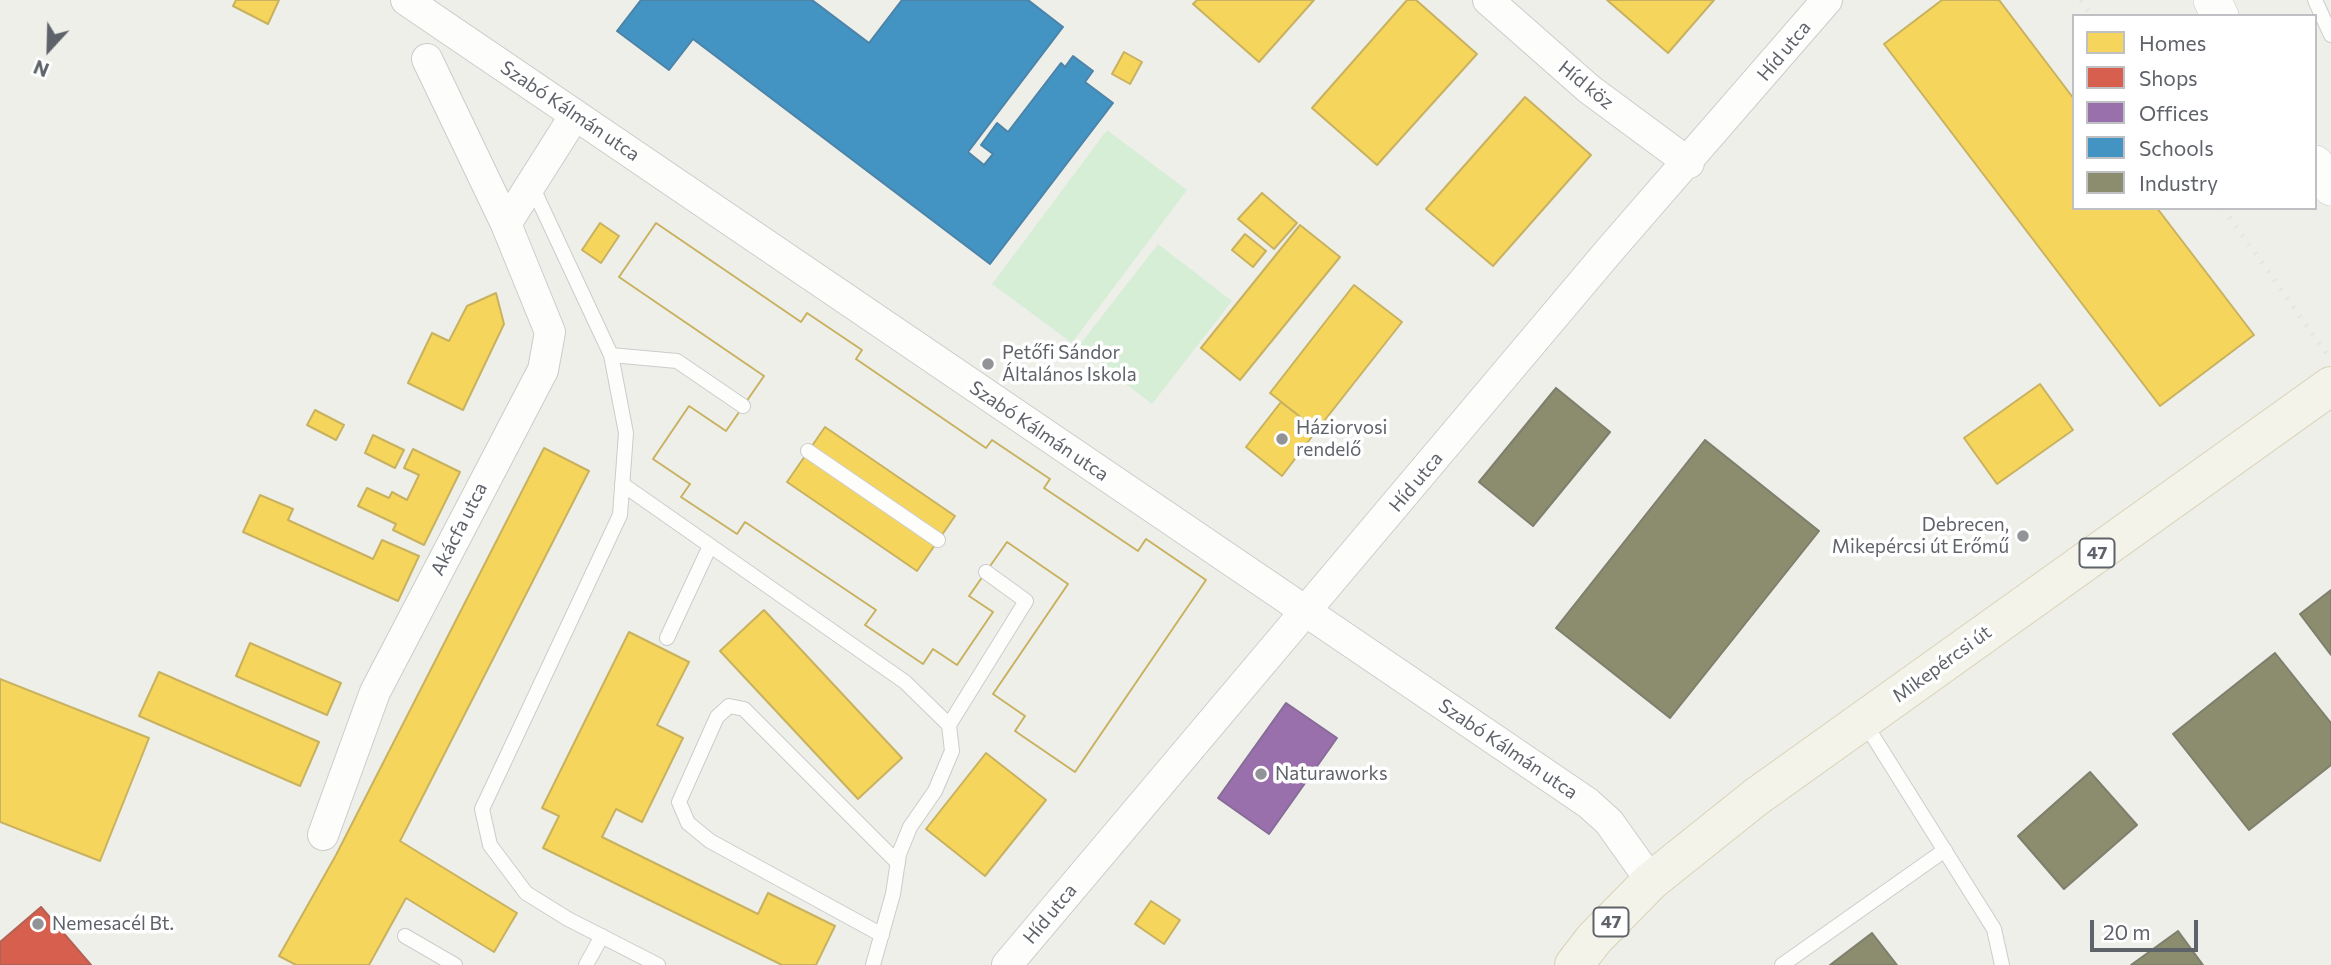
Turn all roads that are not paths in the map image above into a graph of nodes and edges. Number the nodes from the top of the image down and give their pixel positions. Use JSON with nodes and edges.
{"nodes":[{"id":1,"x":406,"y":0,"type":"edge"},
{"id":2,"x":1488,"y":0,"type":"edge"},
{"id":3,"x":1827,"y":0,"type":"edge"},
{"id":4,"x":2315,"y":0,"type":"edge"},
{"id":5,"x":2331,"y":35,"type":"edge"},
{"id":6,"x":426,"y":59,"type":"dead end"},
{"id":7,"x":575,"y":115,"type":"junction"},
{"id":8,"x":1689,"y":163,"type":"junction"},
{"id":9,"x":2317,"y":167,"type":"edge"},
{"id":10,"x":530,"y":182,"type":"junction"},
{"id":11,"x":2331,"y":187,"type":"edge"},
{"id":12,"x":506,"y":223,"type":"junction"},
{"id":13,"x":611,"y":355,"type":"junction"},
{"id":14,"x":2331,"y":386,"type":"edge"},
{"id":15,"x":743,"y":406,"type":"dead end"},
{"id":16,"x":808,"y":451,"type":"dead end"},
{"id":17,"x":622,"y":484,"type":"junction"},
{"id":18,"x":938,"y":540,"type":"dead end"},
{"id":19,"x":710,"y":546,"type":"junction"},
{"id":20,"x":986,"y":572,"type":"dead end"},
{"id":21,"x":1307,"y":613,"type":"junction"},
{"id":22,"x":667,"y":638,"type":"dead end"},
{"id":23,"x":1863,"y":721,"type":"junction"},
{"id":24,"x":949,"y":725,"type":"junction"},
{"id":25,"x":323,"y":835,"type":"dead end"},
{"id":26,"x":1945,"y":850,"type":"junction"},
{"id":27,"x":898,"y":863,"type":"junction"},
{"id":28,"x":1651,"y":881,"type":"junction"},
{"id":29,"x":882,"y":935,"type":"junction"},
{"id":30,"x":405,"y":936,"type":"dead end"},
{"id":31,"x":602,"y":936,"type":"junction"},
{"id":32,"x":455,"y":965,"type":"edge"},
{"id":33,"x":586,"y":965,"type":"edge"},
{"id":34,"x":658,"y":965,"type":"edge"},
{"id":35,"x":873,"y":965,"type":"edge"},
{"id":36,"x":1007,"y":965,"type":"edge"},
{"id":37,"x":1574,"y":965,"type":"edge"},
{"id":38,"x":1782,"y":965,"type":"edge"},
{"id":39,"x":2002,"y":965,"type":"edge"}],
"edges":[{"from":1,"to":7,"type":"street","name":"Szabó Kálmán utca"},
{"from":2,"to":8,"type":"street","name":"Híd köz"},
{"from":3,"to":8,"type":"street","name":"Híd utca"},
{"from":4,"to":5,"type":"lane"},
{"from":6,"to":12,"type":"street","name":"Akácfa utca"},
{"from":7,"to":10,"type":"street"},
{"from":7,"to":21,"type":"street","name":"Szabó Kálmán utca"},
{"from":8,"to":21,"type":"street","name":"Híd utca"},
{"from":9,"to":11,"type":"street"},
{"from":10,"to":12,"type":"street"},
{"from":10,"to":13,"type":"lane"},
{"from":12,"to":25,"type":"street","name":"Akácfa utca"},
{"from":13,"to":15,"type":"lane"},
{"from":13,"to":17,"type":"lane"},
{"from":14,"to":23,"type":"main road","name":"Mikepércsi út","number":"47"},
{"from":16,"to":18,"type":"lane"},
{"from":17,"to":19,"type":"lane"},
{"from":17,"to":31,"type":"lane"},
{"from":19,"to":22,"type":"lane"},
{"from":19,"to":24,"type":"lane"},
{"from":20,"to":24,"type":"lane"},
{"from":21,"to":28,"type":"street","name":"Szabó Kálmán utca"},
{"from":21,"to":36,"type":"street","name":"Híd utca"},
{"from":23,"to":26,"type":"lane"},
{"from":23,"to":28,"type":"main road","name":"Mikepércsi út","number":"47"},
{"from":24,"to":27,"type":"lane"},
{"from":26,"to":38,"type":"lane"},
{"from":26,"to":39,"type":"lane"},
{"from":27,"to":29,"type":"lane"},
{"from":27,"to":29,"type":"lane"},
{"from":28,"to":37,"type":"main road","name":"Mikepércsi út","number":"47"},
{"from":29,"to":35,"type":"lane"},
{"from":30,"to":32,"type":"lane"},
{"from":31,"to":33,"type":"lane"},
{"from":31,"to":34,"type":"lane"}]}
